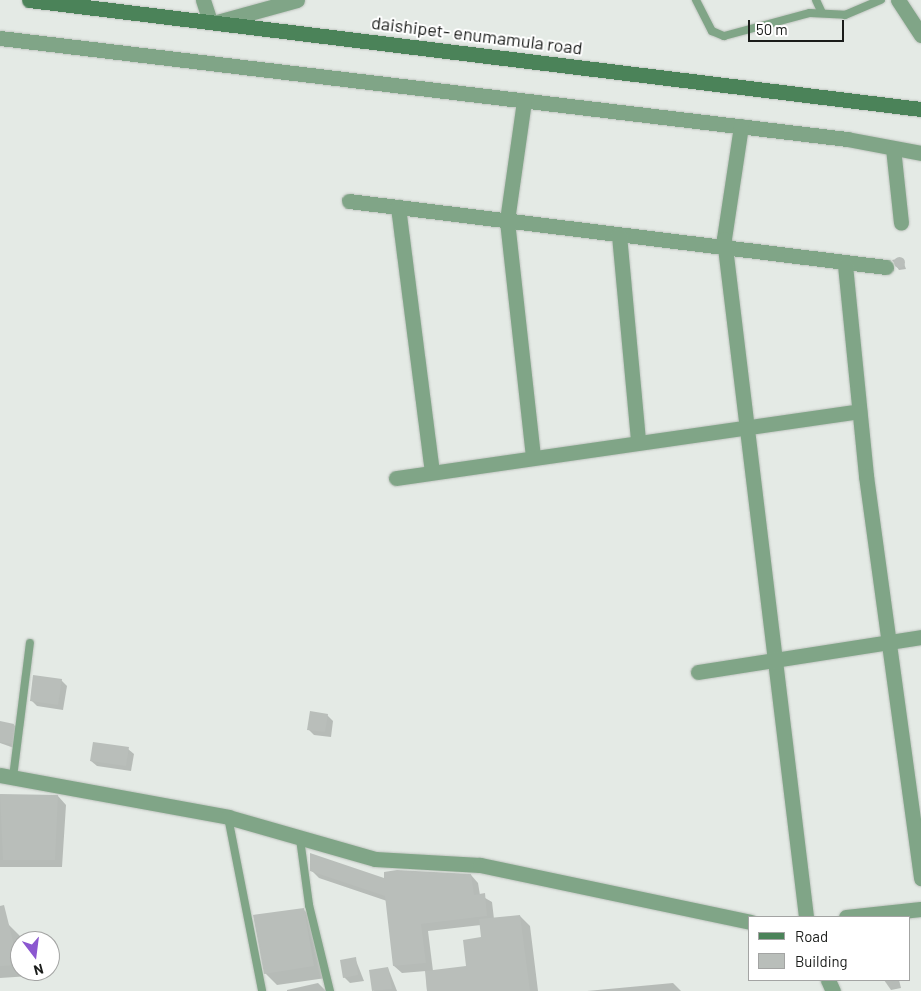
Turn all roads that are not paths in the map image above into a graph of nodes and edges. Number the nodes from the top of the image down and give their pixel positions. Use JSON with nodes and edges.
{"nodes":[{"id":1,"x":29,"y":0,"type":"edge"},
{"id":2,"x":203,"y":0,"type":"edge"},
{"id":3,"x":297,"y":0,"type":"edge"},
{"id":4,"x":696,"y":0,"type":"edge"},
{"id":5,"x":816,"y":0,"type":"edge"},
{"id":6,"x":881,"y":0,"type":"edge"},
{"id":7,"x":898,"y":0,"type":"edge"},
{"id":8,"x":822,"y":13,"type":"junction"},
{"id":9,"x":214,"y":22,"type":"junction"},
{"id":10,"x":921,"y":35,"type":"edge"},
{"id":11,"x":0,"y":38,"type":"edge"},
{"id":12,"x":524,"y":101,"type":"junction"},
{"id":13,"x":921,"y":109,"type":"edge"},
{"id":14,"x":741,"y":126,"type":"junction"},
{"id":15,"x":893,"y":148,"type":"junction"},
{"id":16,"x":921,"y":153,"type":"edge"},
{"id":17,"x":349,"y":201,"type":"dead end"},
{"id":18,"x":398,"y":207,"type":"junction"},
{"id":19,"x":507,"y":221,"type":"junction"},
{"id":20,"x":901,"y":223,"type":"dead end"},
{"id":21,"x":619,"y":235,"type":"junction"},
{"id":22,"x":726,"y":249,"type":"junction"},
{"id":23,"x":845,"y":265,"type":"junction"},
{"id":24,"x":886,"y":267,"type":"dead end"},
{"id":25,"x":859,"y":411,"type":"junction"},
{"id":26,"x":747,"y":424,"type":"junction"},
{"id":27,"x":638,"y":441,"type":"junction"},
{"id":28,"x":533,"y":457,"type":"junction"},
{"id":29,"x":432,"y":472,"type":"junction"},
{"id":30,"x":396,"y":478,"type":"dead end"},
{"id":31,"x":921,"y":637,"type":"edge"},
{"id":32,"x":890,"y":642,"type":"junction"},
{"id":33,"x":30,"y":643,"type":"dead end"},
{"id":34,"x":776,"y":662,"type":"junction"},
{"id":35,"x":698,"y":672,"type":"dead end"},
{"id":36,"x":6,"y":776,"type":"edge"},
{"id":37,"x":228,"y":817,"type":"junction"},
{"id":38,"x":300,"y":839,"type":"junction"},
{"id":39,"x":921,"y":878,"type":"edge"},
{"id":40,"x":921,"y":909,"type":"edge"},
{"id":41,"x":806,"y":916,"type":"edge"},
{"id":42,"x":855,"y":916,"type":"edge"},
{"id":43,"x":748,"y":922,"type":"edge"},
{"id":44,"x":262,"y":991,"type":"edge"},
{"id":45,"x":330,"y":991,"type":"edge"}],
"edges":[{"from":1,"to":9,"type":"street","name":"daishipet- enumamula road"},
{"from":2,"to":9,"type":"street"},
{"from":3,"to":9,"type":"street"},
{"from":4,"to":8,"type":"lane"},
{"from":5,"to":8,"type":"lane"},
{"from":6,"to":8,"type":"lane"},
{"from":7,"to":10,"type":"street"},
{"from":9,"to":13,"type":"street","name":"daishipet- enumamula road"},
{"from":11,"to":12,"type":"street"},
{"from":12,"to":14,"type":"street"},
{"from":12,"to":19,"type":"street"},
{"from":14,"to":15,"type":"street"},
{"from":14,"to":22,"type":"street"},
{"from":15,"to":16,"type":"street"},
{"from":15,"to":20,"type":"street"},
{"from":17,"to":18,"type":"street"},
{"from":18,"to":19,"type":"street"},
{"from":18,"to":29,"type":"street"},
{"from":19,"to":21,"type":"street"},
{"from":19,"to":28,"type":"street"},
{"from":21,"to":22,"type":"street"},
{"from":21,"to":27,"type":"street"},
{"from":22,"to":23,"type":"street"},
{"from":22,"to":26,"type":"street"},
{"from":23,"to":24,"type":"street"},
{"from":23,"to":25,"type":"street"},
{"from":25,"to":26,"type":"street"},
{"from":25,"to":32,"type":"street"},
{"from":26,"to":27,"type":"street"},
{"from":26,"to":34,"type":"street"},
{"from":27,"to":28,"type":"street"},
{"from":28,"to":29,"type":"street"},
{"from":29,"to":30,"type":"street"},
{"from":31,"to":32,"type":"street"},
{"from":32,"to":34,"type":"street"},
{"from":32,"to":39,"type":"street"},
{"from":33,"to":36,"type":"lane"},
{"from":34,"to":35,"type":"street"},
{"from":34,"to":41,"type":"street"},
{"from":36,"to":37,"type":"street"},
{"from":37,"to":38,"type":"street"},
{"from":37,"to":44,"type":"lane"},
{"from":38,"to":43,"type":"street"},
{"from":38,"to":45,"type":"lane"},
{"from":40,"to":42,"type":"street"}]}
